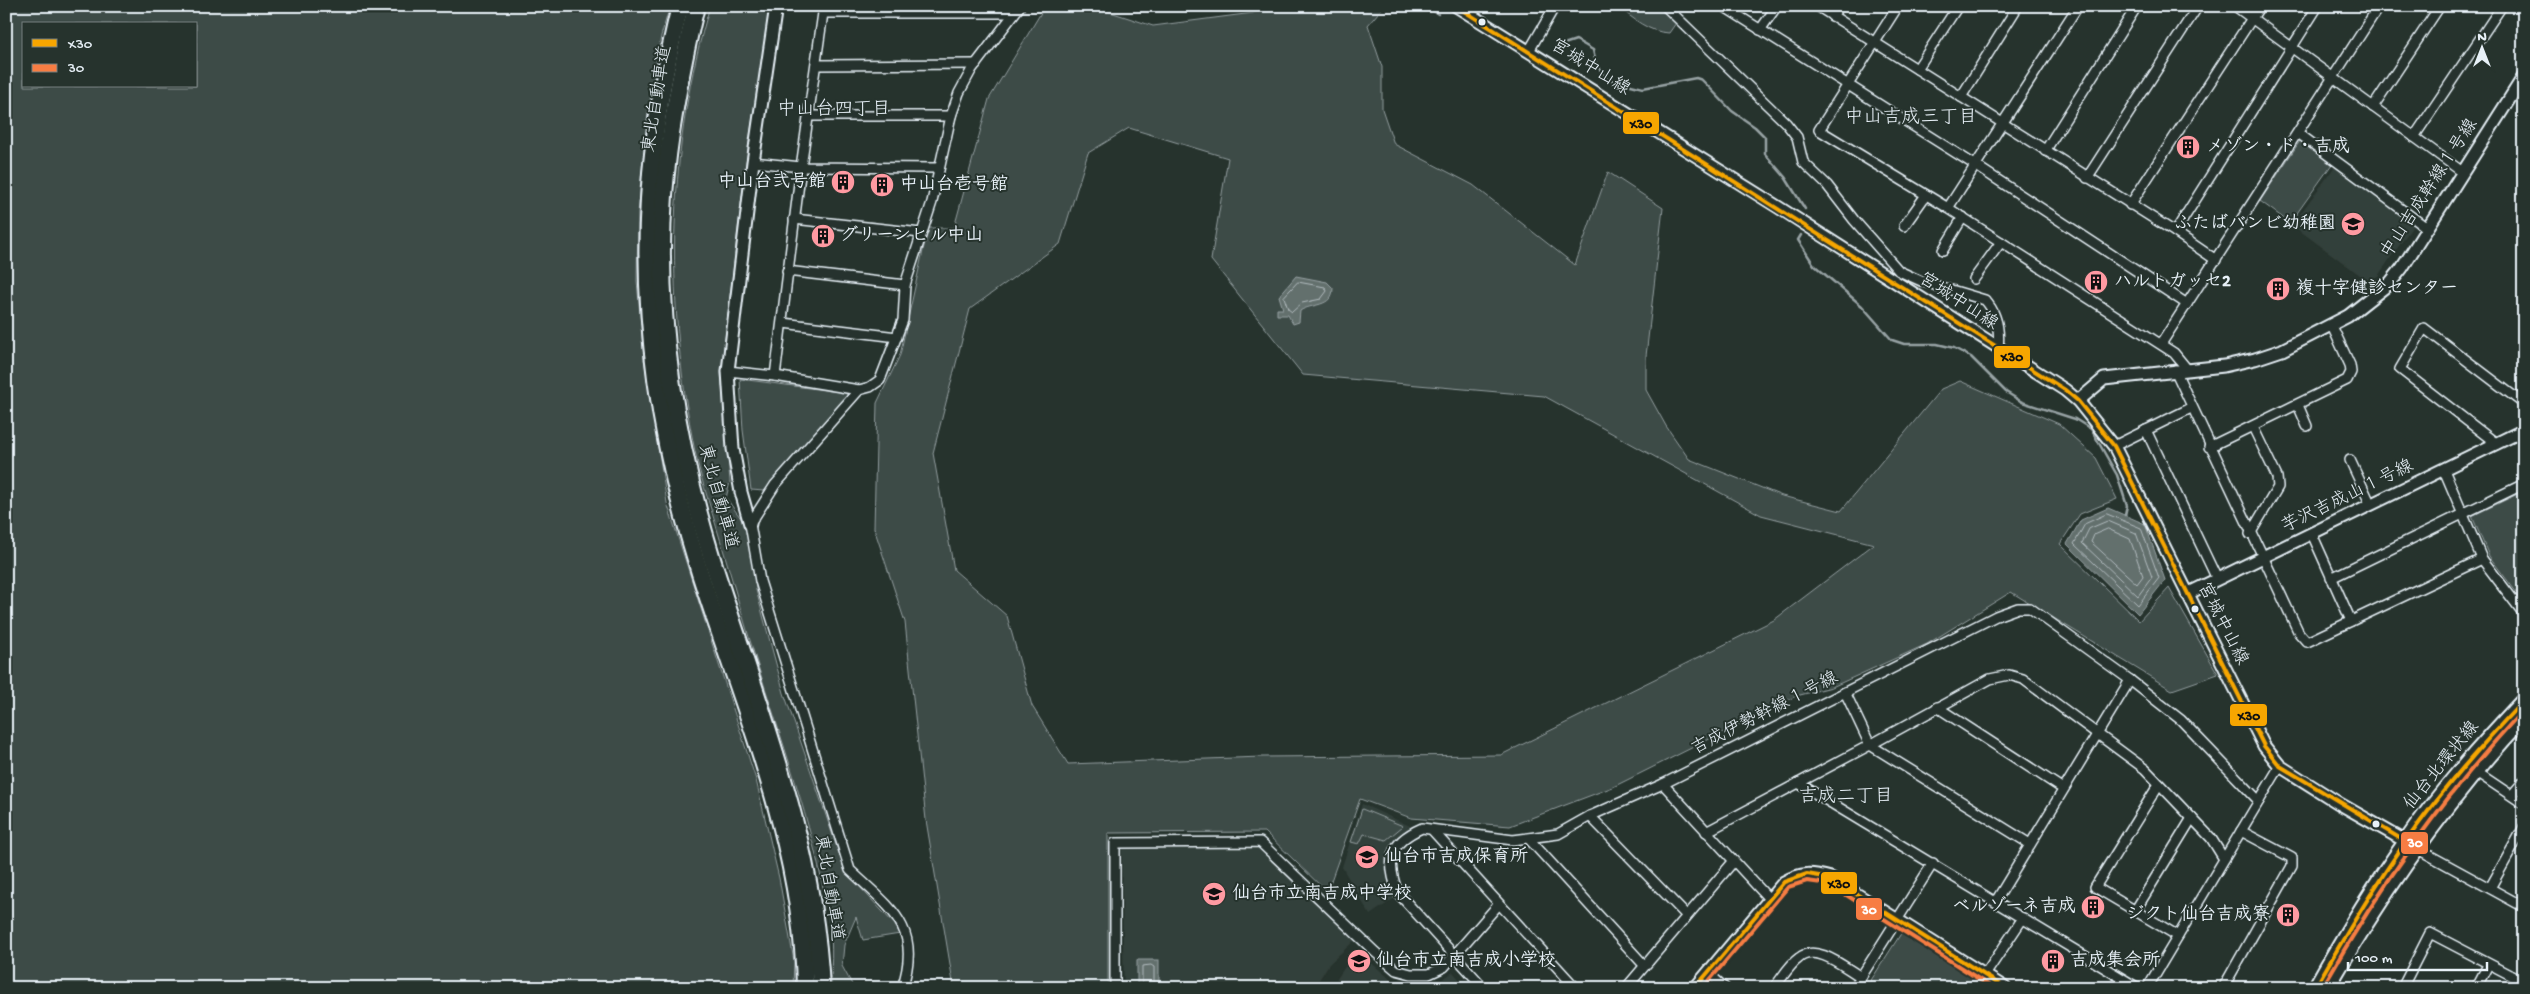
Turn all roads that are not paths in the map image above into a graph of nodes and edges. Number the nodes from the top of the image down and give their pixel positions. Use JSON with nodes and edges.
{"nodes":[{"id":1,"x":680,"y":6,"type":"edge"},
{"id":2,"x":696,"y":6,"type":"edge"},
{"id":3,"x":776,"y":6,"type":"edge"},
{"id":4,"x":1456,"y":6,"type":"edge"},
{"id":5,"x":1555,"y":6,"type":"edge"},
{"id":6,"x":1665,"y":6,"type":"edge"},
{"id":7,"x":1723,"y":6,"type":"edge"},
{"id":8,"x":1777,"y":6,"type":"edge"},
{"id":9,"x":1817,"y":6,"type":"edge"},
{"id":10,"x":1839,"y":6,"type":"edge"},
{"id":11,"x":1898,"y":6,"type":"edge"},
{"id":12,"x":1958,"y":6,"type":"edge"},
{"id":13,"x":2018,"y":6,"type":"edge"},
{"id":14,"x":2078,"y":6,"type":"edge"},
{"id":15,"x":2137,"y":6,"type":"edge"},
{"id":16,"x":2198,"y":6,"type":"edge"},
{"id":17,"x":2235,"y":6,"type":"edge"},
{"id":18,"x":2260,"y":6,"type":"edge"},
{"id":19,"x":2318,"y":6,"type":"edge"},
{"id":20,"x":2379,"y":6,"type":"edge"},
{"id":21,"x":2440,"y":6,"type":"edge"},
{"id":22,"x":2502,"y":6,"type":"edge"},
{"id":23,"x":824,"y":10,"type":"edge"},
{"id":24,"x":1017,"y":10,"type":"edge"},
{"id":25,"x":1832,"y":16,"type":"junction"},
{"id":26,"x":2252,"y":18,"type":"junction"},
{"id":27,"x":1760,"y":30,"type":"junction"},
{"id":28,"x":1874,"y":43,"type":"junction"},
{"id":29,"x":2292,"y":47,"type":"junction"},
{"id":30,"x":1529,"y":51,"type":"junction"},
{"id":31,"x":976,"y":64,"type":"junction"},
{"id":32,"x":816,"y":65,"type":"junction"},
{"id":33,"x":1917,"y":69,"type":"junction"},
{"id":34,"x":2524,"y":76,"type":"edge"},
{"id":35,"x":2334,"y":78,"type":"junction"},
{"id":36,"x":1847,"y":86,"type":"junction"},
{"id":37,"x":1961,"y":97,"type":"junction"},
{"id":38,"x":2373,"y":107,"type":"junction"},
{"id":39,"x":809,"y":116,"type":"junction"},
{"id":40,"x":951,"y":116,"type":"junction"},
{"id":41,"x":2002,"y":124,"type":"junction"},
{"id":42,"x":2298,"y":133,"type":"junction"},
{"id":43,"x":2414,"y":137,"type":"junction"},
{"id":44,"x":2045,"y":151,"type":"junction"},
{"id":45,"x":753,"y":162,"type":"junction"},
{"id":46,"x":1976,"y":165,"type":"junction"},
{"id":47,"x":801,"y":167,"type":"junction"},
{"id":48,"x":938,"y":168,"type":"junction"},
{"id":49,"x":2462,"y":171,"type":"junction"},
{"id":50,"x":2087,"y":178,"type":"junction"},
{"id":51,"x":1926,"y":195,"type":"junction"},
{"id":52,"x":2130,"y":206,"type":"junction"},
{"id":53,"x":1948,"y":208,"type":"junction"},
{"id":54,"x":1963,"y":218,"type":"junction"},
{"id":55,"x":794,"y":219,"type":"junction"},
{"id":56,"x":1904,"y":226,"type":"dead end"},
{"id":57,"x":2426,"y":228,"type":"junction"},
{"id":58,"x":2175,"y":232,"type":"junction"},
{"id":59,"x":921,"y":233,"type":"junction"},
{"id":60,"x":2001,"y":242,"type":"junction"},
{"id":61,"x":1943,"y":250,"type":"dead end"},
{"id":62,"x":2216,"y":260,"type":"junction"},
{"id":63,"x":787,"y":270,"type":"junction"},
{"id":64,"x":1974,"y":279,"type":"dead end"},
{"id":65,"x":905,"y":285,"type":"junction"},
{"id":66,"x":2187,"y":304,"type":"junction"},
{"id":67,"x":783,"y":323,"type":"junction"},
{"id":68,"x":2332,"y":326,"type":"junction"},
{"id":69,"x":897,"y":337,"type":"junction"},
{"id":70,"x":2161,"y":344,"type":"junction"},
{"id":71,"x":1998,"y":349,"type":"junction"},
{"id":72,"x":2181,"y":370,"type":"junction"},
{"id":73,"x":728,"y":371,"type":"junction"},
{"id":74,"x":775,"y":376,"type":"junction"},
{"id":75,"x":859,"y":390,"type":"junction"},
{"id":76,"x":2078,"y":402,"type":"junction"},
{"id":77,"x":2524,"y":404,"type":"edge"},
{"id":78,"x":2298,"y":406,"type":"junction"},
{"id":79,"x":2191,"y":408,"type":"junction"},
{"id":80,"x":2307,"y":426,"type":"dead end"},
{"id":81,"x":2253,"y":427,"type":"junction"},
{"id":82,"x":2146,"y":430,"type":"junction"},
{"id":83,"x":2524,"y":430,"type":"edge"},
{"id":84,"x":2497,"y":444,"type":"junction"},
{"id":85,"x":2114,"y":446,"type":"junction"},
{"id":86,"x":2209,"y":447,"type":"junction"},
{"id":87,"x":2350,"y":460,"type":"dead end"},
{"id":88,"x":2444,"y":470,"type":"junction"},
{"id":89,"x":2524,"y":484,"type":"edge"},
{"id":90,"x":2371,"y":506,"type":"junction"},
{"id":91,"x":2463,"y":514,"type":"junction"},
{"id":92,"x":750,"y":524,"type":"junction"},
{"id":93,"x":2250,"y":534,"type":"junction"},
{"id":94,"x":2312,"y":534,"type":"junction"},
{"id":95,"x":2261,"y":558,"type":"junction"},
{"id":96,"x":2482,"y":558,"type":"junction"},
{"id":97,"x":2331,"y":578,"type":"junction"},
{"id":98,"x":2217,"y":580,"type":"junction"},
{"id":99,"x":2187,"y":594,"type":"junction"},
{"id":100,"x":2524,"y":614,"type":"edge"},
{"id":101,"x":2351,"y":621,"type":"junction"},
{"id":102,"x":2130,"y":680,"type":"junction"},
{"id":103,"x":1845,"y":692,"type":"junction"},
{"id":104,"x":2524,"y":700,"type":"edge"},
{"id":105,"x":1937,"y":707,"type":"junction"},
{"id":106,"x":2524,"y":717,"type":"edge"},
{"id":107,"x":2098,"y":734,"type":"junction"},
{"id":108,"x":1870,"y":745,"type":"junction"},
{"id":109,"x":2280,"y":766,"type":"junction"},
{"id":110,"x":2476,"y":771,"type":"junction"},
{"id":111,"x":2524,"y":781,"type":"edge"},
{"id":112,"x":1798,"y":783,"type":"junction"},
{"id":113,"x":1663,"y":784,"type":"junction"},
{"id":114,"x":2159,"y":784,"type":"junction"},
{"id":115,"x":2063,"y":789,"type":"junction"},
{"id":116,"x":2512,"y":795,"type":"junction"},
{"id":117,"x":2259,"y":801,"type":"junction"},
{"id":118,"x":2524,"y":804,"type":"edge"},
{"id":119,"x":1590,"y":816,"type":"junction"},
{"id":120,"x":2192,"y":818,"type":"junction"},
{"id":121,"x":2524,"y":827,"type":"edge"},
{"id":122,"x":1433,"y":831,"type":"junction"},
{"id":123,"x":2241,"y":831,"type":"junction"},
{"id":124,"x":1706,"y":832,"type":"junction"},
{"id":125,"x":1529,"y":839,"type":"junction"},
{"id":126,"x":2030,"y":844,"type":"junction"},
{"id":127,"x":2411,"y":844,"type":"junction"},
{"id":128,"x":2224,"y":859,"type":"junction"},
{"id":129,"x":1733,"y":862,"type":"junction"},
{"id":130,"x":1933,"y":864,"type":"junction"},
{"id":131,"x":2490,"y":888,"type":"junction"},
{"id":132,"x":1770,"y":900,"type":"junction"},
{"id":133,"x":1996,"y":901,"type":"junction"},
{"id":134,"x":1499,"y":904,"type":"junction"},
{"id":135,"x":2524,"y":907,"type":"edge"},
{"id":136,"x":2135,"y":911,"type":"junction"},
{"id":137,"x":1686,"y":915,"type":"junction"},
{"id":138,"x":2023,"y":918,"type":"junction"},
{"id":139,"x":1896,"y":920,"type":"junction"},
{"id":140,"x":2178,"y":936,"type":"junction"},
{"id":141,"x":1455,"y":956,"type":"junction"},
{"id":142,"x":2488,"y":964,"type":"junction"},
{"id":143,"x":1644,"y":965,"type":"junction"},
{"id":144,"x":1708,"y":973,"type":"junction"},
{"id":145,"x":1985,"y":974,"type":"junction"},
{"id":146,"x":1862,"y":977,"type":"junction"},
{"id":147,"x":2524,"y":982,"type":"edge"},
{"id":148,"x":805,"y":988,"type":"edge"},
{"id":149,"x":821,"y":988,"type":"edge"},
{"id":150,"x":902,"y":988,"type":"edge"},
{"id":151,"x":1115,"y":988,"type":"edge"},
{"id":152,"x":1484,"y":988,"type":"edge"},
{"id":153,"x":1576,"y":988,"type":"edge"},
{"id":154,"x":1626,"y":988,"type":"edge"},
{"id":155,"x":1695,"y":988,"type":"edge"},
{"id":156,"x":1725,"y":988,"type":"edge"},
{"id":157,"x":1774,"y":988,"type":"edge"},
{"id":158,"x":1854,"y":988,"type":"edge"},
{"id":159,"x":2006,"y":988,"type":"edge"},
{"id":160,"x":2138,"y":988,"type":"edge"},
{"id":161,"x":2147,"y":988,"type":"edge"},
{"id":162,"x":2223,"y":988,"type":"edge"},
{"id":163,"x":2315,"y":988,"type":"edge"},
{"id":164,"x":2327,"y":988,"type":"edge"},
{"id":165,"x":2402,"y":988,"type":"edge"},
{"id":166,"x":2476,"y":988,"type":"edge"}],
"edges":[{"from":1,"to":148,"type":"highway","name":"東北自動車道"},
{"from":2,"to":149,"type":"highway","name":"東北自動車道"},
{"from":3,"to":45,"type":"street"},
{"from":4,"to":30,"type":"street","name":"宮城中山線"},
{"from":5,"to":30,"type":"street"},
{"from":6,"to":71,"type":"street"},
{"from":7,"to":27,"type":"street"},
{"from":8,"to":27,"type":"street"},
{"from":9,"to":25,"type":"street"},
{"from":10,"to":25,"type":"street"},
{"from":11,"to":28,"type":"street"},
{"from":12,"to":33,"type":"street"},
{"from":13,"to":37,"type":"street"},
{"from":14,"to":41,"type":"street"},
{"from":15,"to":44,"type":"street"},
{"from":16,"to":50,"type":"street"},
{"from":17,"to":26,"type":"street"},
{"from":18,"to":26,"type":"street"},
{"from":19,"to":29,"type":"street"},
{"from":20,"to":35,"type":"street"},
{"from":21,"to":38,"type":"street"},
{"from":22,"to":43,"type":"street"},
{"from":23,"to":24,"type":"street"},
{"from":23,"to":32,"type":"street"},
{"from":24,"to":31,"type":"street"},
{"from":25,"to":28,"type":"street"},
{"from":26,"to":29,"type":"street"},
{"from":26,"to":52,"type":"street"},
{"from":27,"to":36,"type":"street"},
{"from":28,"to":33,"type":"street"},
{"from":28,"to":36,"type":"street"},
{"from":29,"to":35,"type":"street"},
{"from":29,"to":58,"type":"street"},
{"from":30,"to":71,"type":"street","name":"宮城中山線"},
{"from":31,"to":32,"type":"street"},
{"from":31,"to":40,"type":"street"},
{"from":32,"to":39,"type":"street"},
{"from":33,"to":37,"type":"street"},
{"from":34,"to":49,"type":"street","name":"中山吉成幹線１号線"},
{"from":35,"to":38,"type":"street"},
{"from":35,"to":42,"type":"street"},
{"from":36,"to":46,"type":"street"},
{"from":36,"to":51,"type":"street"},
{"from":37,"to":41,"type":"street"},
{"from":38,"to":43,"type":"street"},
{"from":39,"to":40,"type":"street"},
{"from":39,"to":47,"type":"street"},
{"from":40,"to":48,"type":"street"},
{"from":41,"to":44,"type":"street"},
{"from":41,"to":46,"type":"street"},
{"from":42,"to":57,"type":"street"},
{"from":42,"to":62,"type":"street"},
{"from":43,"to":49,"type":"street"},
{"from":44,"to":50,"type":"street"},
{"from":45,"to":47,"type":"street"},
{"from":45,"to":73,"type":"street"},
{"from":46,"to":53,"type":"street"},
{"from":46,"to":66,"type":"street"},
{"from":47,"to":48,"type":"street"},
{"from":47,"to":55,"type":"street"},
{"from":48,"to":59,"type":"street"},
{"from":49,"to":57,"type":"street","name":"中山吉成幹線１号線"},
{"from":50,"to":52,"type":"street"},
{"from":51,"to":53,"type":"street"},
{"from":51,"to":56,"type":"street"},
{"from":52,"to":58,"type":"street"},
{"from":53,"to":54,"type":"street"},
{"from":54,"to":60,"type":"street"},
{"from":54,"to":61,"type":"street"},
{"from":55,"to":59,"type":"street"},
{"from":55,"to":63,"type":"street"},
{"from":57,"to":68,"type":"street","name":"中山吉成幹線１号線"},
{"from":58,"to":62,"type":"street"},
{"from":59,"to":65,"type":"street"},
{"from":60,"to":64,"type":"street"},
{"from":60,"to":70,"type":"street"},
{"from":62,"to":66,"type":"street"},
{"from":63,"to":65,"type":"street"},
{"from":63,"to":67,"type":"street"},
{"from":65,"to":69,"type":"street"},
{"from":66,"to":70,"type":"street"},
{"from":67,"to":69,"type":"street"},
{"from":67,"to":74,"type":"street"},
{"from":68,"to":72,"type":"street","name":"中山吉成幹線１号線"},
{"from":68,"to":78,"type":"street"},
{"from":69,"to":75,"type":"street"},
{"from":70,"to":72,"type":"street"},
{"from":71,"to":76,"type":"street","name":"宮城中山線"},
{"from":72,"to":76,"type":"street","name":"中山吉成幹線１号線"},
{"from":72,"to":79,"type":"street"},
{"from":73,"to":74,"type":"street"},
{"from":73,"to":92,"type":"street"},
{"from":74,"to":75,"type":"street"},
{"from":75,"to":92,"type":"street"},
{"from":76,"to":85,"type":"street","name":"宮城中山線"},
{"from":77,"to":84,"type":"street"},
{"from":78,"to":80,"type":"street"},
{"from":78,"to":81,"type":"street"},
{"from":79,"to":82,"type":"street"},
{"from":79,"to":86,"type":"street"},
{"from":81,"to":86,"type":"street"},
{"from":81,"to":93,"type":"street"},
{"from":82,"to":85,"type":"street"},
{"from":82,"to":98,"type":"street"},
{"from":83,"to":84,"type":"street","name":"芋沢吉成山１号線"},
{"from":84,"to":88,"type":"street","name":"芋沢吉成山１号線"},
{"from":85,"to":99,"type":"street","name":"宮城中山線"},
{"from":86,"to":93,"type":"street"},
{"from":87,"to":90,"type":"street"},
{"from":88,"to":90,"type":"street","name":"芋沢吉成山１号線"},
{"from":88,"to":91,"type":"street"},
{"from":89,"to":91,"type":"street"},
{"from":90,"to":94,"type":"street","name":"芋沢吉成山１号線"},
{"from":91,"to":96,"type":"street"},
{"from":91,"to":97,"type":"street"},
{"from":92,"to":150,"type":"street"},
{"from":93,"to":95,"type":"street"},
{"from":94,"to":95,"type":"street","name":"芋沢吉成山１号線"},
{"from":94,"to":97,"type":"street"},
{"from":95,"to":98,"type":"street","name":"芋沢吉成山１号線"},
{"from":95,"to":101,"type":"street"},
{"from":96,"to":100,"type":"street"},
{"from":96,"to":101,"type":"street"},
{"from":97,"to":101,"type":"street"},
{"from":98,"to":99,"type":"street","name":"芋沢吉成山１号線"},
{"from":99,"to":109,"type":"street","name":"宮城中山線"},
{"from":102,"to":103,"type":"street","name":"吉成伊勢幹線１号線"},
{"from":102,"to":107,"type":"street"},
{"from":102,"to":117,"type":"street","name":"吉成伊勢幹線１号線"},
{"from":103,"to":108,"type":"street"},
{"from":103,"to":113,"type":"street","name":"吉成伊勢幹線１号線"},
{"from":104,"to":127,"type":"main road","name":"仙台北環状線"},
{"from":105,"to":107,"type":"street"},
{"from":105,"to":108,"type":"street"},
{"from":105,"to":115,"type":"street"},
{"from":106,"to":110,"type":"main road","name":"仙台北環状線"},
{"from":107,"to":114,"type":"street"},
{"from":107,"to":115,"type":"street"},
{"from":108,"to":112,"type":"street"},
{"from":108,"to":126,"type":"street"},
{"from":109,"to":117,"type":"street"},
{"from":109,"to":127,"type":"street","name":"宮城中山線"},
{"from":110,"to":116,"type":"street"},
{"from":110,"to":127,"type":"main road","name":"仙台北環状線"},
{"from":111,"to":116,"type":"street"},
{"from":112,"to":124,"type":"street"},
{"from":112,"to":130,"type":"street"},
{"from":113,"to":119,"type":"street","name":"吉成伊勢幹線１号線"},
{"from":113,"to":124,"type":"street"},
{"from":114,"to":120,"type":"street"},
{"from":114,"to":136,"type":"street"},
{"from":115,"to":126,"type":"street"},
{"from":116,"to":118,"type":"street"},
{"from":117,"to":123,"type":"street"},
{"from":119,"to":125,"type":"street","name":"吉成伊勢幹線１号線"},
{"from":119,"to":137,"type":"street"},
{"from":120,"to":128,"type":"street"},
{"from":120,"to":136,"type":"street"},
{"from":121,"to":131,"type":"street"},
{"from":122,"to":125,"type":"street","name":"吉成伊勢幹線１号線"},
{"from":122,"to":134,"type":"street"},
{"from":122,"to":141,"type":"street","name":"吉成伊勢幹線１号線"},
{"from":123,"to":128,"type":"street"},
{"from":123,"to":162,"type":"street"},
{"from":124,"to":129,"type":"street"},
{"from":125,"to":143,"type":"street"},
{"from":126,"to":133,"type":"street"},
{"from":127,"to":131,"type":"street"},
{"from":127,"to":163,"type":"main road","name":"仙台北環状線"},
{"from":127,"to":164,"type":"main road","name":"仙台北環状線"},
{"from":128,"to":140,"type":"street"},
{"from":129,"to":132,"type":"street"},
{"from":129,"to":137,"type":"street"},
{"from":130,"to":133,"type":"street"},
{"from":130,"to":139,"type":"street"},
{"from":131,"to":135,"type":"street"},
{"from":132,"to":139,"type":"street"},
{"from":132,"to":144,"type":"street"},
{"from":133,"to":138,"type":"street"},
{"from":134,"to":141,"type":"street"},
{"from":134,"to":153,"type":"street"},
{"from":136,"to":140,"type":"street"},
{"from":137,"to":143,"type":"street"},
{"from":138,"to":145,"type":"street"},
{"from":138,"to":160,"type":"street"},
{"from":139,"to":145,"type":"street"},
{"from":139,"to":146,"type":"street"},
{"from":140,"to":161,"type":"street"},
{"from":141,"to":151,"type":"street"},
{"from":141,"to":152,"type":"street","name":"吉成伊勢幹線１号線"},
{"from":142,"to":147,"type":"street"},
{"from":142,"to":165,"type":"street"},
{"from":142,"to":166,"type":"street"},
{"from":143,"to":154,"type":"street"},
{"from":144,"to":155,"type":"street"},
{"from":144,"to":156,"type":"street"},
{"from":145,"to":159,"type":"street"},
{"from":146,"to":157,"type":"street"},
{"from":146,"to":158,"type":"street"}]}
